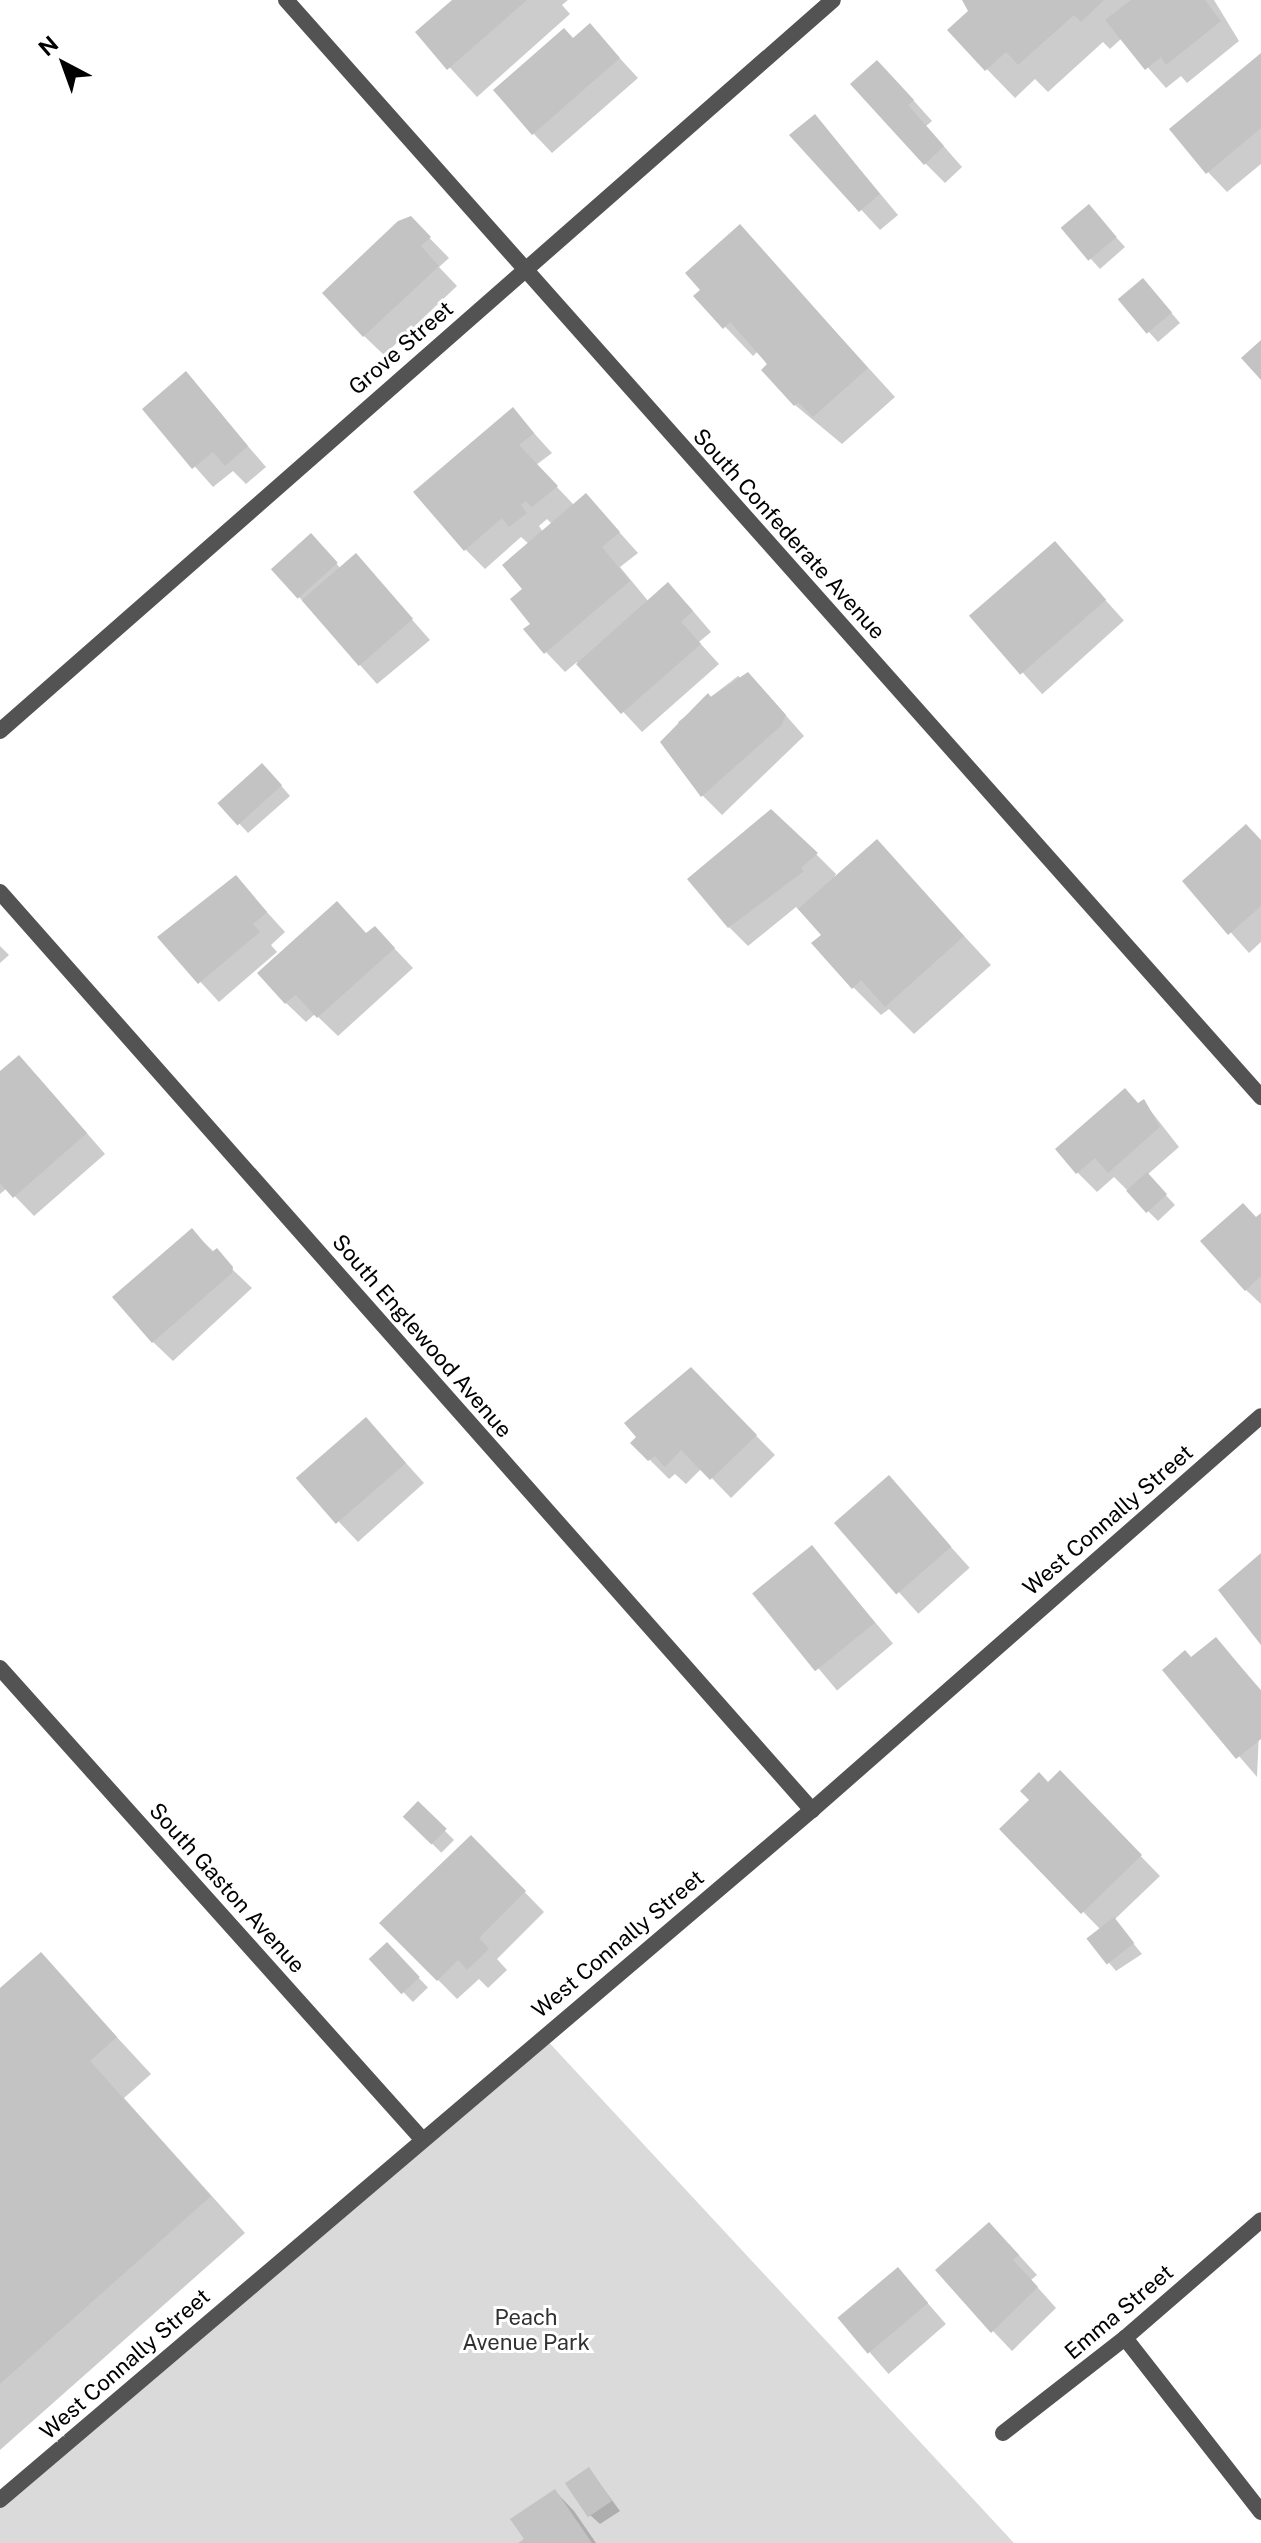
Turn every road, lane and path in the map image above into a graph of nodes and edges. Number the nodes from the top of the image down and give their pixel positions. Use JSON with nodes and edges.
{"nodes":[{"id":1,"x":286,"y":0,"type":"edge"},
{"id":2,"x":833,"y":0,"type":"edge"},
{"id":3,"x":524,"y":269,"type":"junction"},
{"id":4,"x":0,"y":731,"type":"edge"},
{"id":5,"x":0,"y":892,"type":"edge"},
{"id":6,"x":1261,"y":1097,"type":"edge"},
{"id":7,"x":1261,"y":1416,"type":"edge"},
{"id":8,"x":0,"y":1668,"type":"edge"},
{"id":9,"x":812,"y":1810,"type":"junction"},
{"id":10,"x":421,"y":2138,"type":"junction"},
{"id":11,"x":1261,"y":2220,"type":"edge"},
{"id":12,"x":1125,"y":2338,"type":"junction"},
{"id":13,"x":1003,"y":2433,"type":"dead end"},
{"id":14,"x":0,"y":2500,"type":"edge"},
{"id":15,"x":1261,"y":2512,"type":"edge"}],
"edges":[{"from":1,"to":3,"type":"street","name":"South Confederate Avenue"},
{"from":2,"to":3,"type":"street","name":"Grove Street"},
{"from":3,"to":4,"type":"street","name":"Grove Street"},
{"from":3,"to":6,"type":"street","name":"South Confederate Avenue"},
{"from":5,"to":9,"type":"street","name":"South Englewood Avenue"},
{"from":7,"to":9,"type":"street","name":"West Connally Street"},
{"from":8,"to":10,"type":"street","name":"South Gaston Avenue"},
{"from":9,"to":10,"type":"street","name":"West Connally Street"},
{"from":10,"to":14,"type":"street","name":"West Connally Street"},
{"from":11,"to":12,"type":"street","name":"Emma Street"},
{"from":12,"to":13,"type":"street","name":"Emma Street"},
{"from":12,"to":15,"type":"street"}]}
